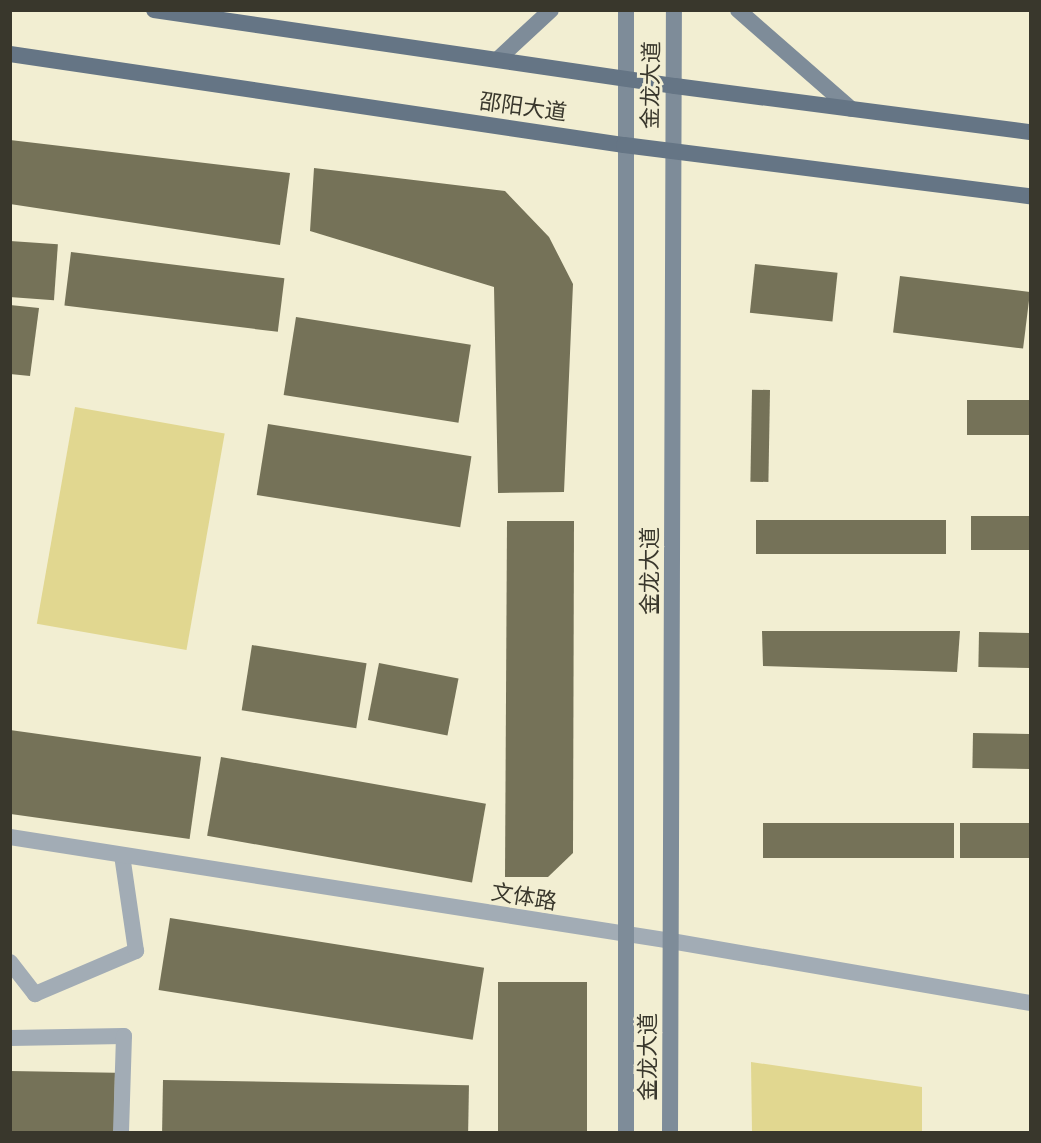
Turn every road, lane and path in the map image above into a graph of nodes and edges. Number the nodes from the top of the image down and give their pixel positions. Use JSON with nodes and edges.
{"nodes":[{"id":1,"x":154,"y":10,"type":"edge"},
{"id":2,"x":551,"y":10,"type":"edge"},
{"id":3,"x":626,"y":10,"type":"edge"},
{"id":4,"x":674,"y":10,"type":"edge"},
{"id":5,"x":738,"y":10,"type":"edge"},
{"id":6,"x":10,"y":54,"type":"edge"},
{"id":7,"x":498,"y":59,"type":"junction"},
{"id":8,"x":625,"y":77,"type":"junction"},
{"id":9,"x":675,"y":86,"type":"junction"},
{"id":10,"x":851,"y":109,"type":"junction"},
{"id":11,"x":1030,"y":132,"type":"edge"},
{"id":12,"x":624,"y":145,"type":"junction"},
{"id":13,"x":673,"y":150,"type":"junction"},
{"id":14,"x":1030,"y":196,"type":"edge"},
{"id":15,"x":10,"y":837,"type":"edge"},
{"id":16,"x":122,"y":855,"type":"junction"},
{"id":17,"x":627,"y":937,"type":"junction"},
{"id":18,"x":671,"y":940,"type":"junction"},
{"id":19,"x":10,"y":962,"type":"edge"},
{"id":20,"x":1030,"y":1003,"type":"edge"},
{"id":21,"x":10,"y":1038,"type":"edge"},
{"id":22,"x":121,"y":1132,"type":"edge"},
{"id":23,"x":626,"y":1132,"type":"edge"},
{"id":24,"x":670,"y":1132,"type":"edge"}],
"edges":[{"from":1,"to":7,"type":"main road","name":"邵阳大道"},
{"from":2,"to":7,"type":"main road"},
{"from":3,"to":8,"type":"main road","name":"金龙大道"},
{"from":4,"to":9,"type":"main road","name":"金龙大道"},
{"from":5,"to":10,"type":"main road"},
{"from":6,"to":12,"type":"main road","name":"邵阳大道"},
{"from":7,"to":8,"type":"main road","name":"邵阳大道"},
{"from":8,"to":9,"type":"main road","name":"邵阳大道"},
{"from":8,"to":12,"type":"main road","name":"金龙大道"},
{"from":9,"to":10,"type":"main road","name":"邵阳大道"},
{"from":9,"to":13,"type":"main road","name":"金龙大道"},
{"from":10,"to":11,"type":"main road","name":"邵阳大道"},
{"from":12,"to":13,"type":"main road","name":"邵阳大道"},
{"from":12,"to":17,"type":"main road","name":"金龙大道"},
{"from":13,"to":14,"type":"main road","name":"邵阳大道"},
{"from":13,"to":18,"type":"main road","name":"金龙大道"},
{"from":15,"to":16,"type":"street","name":"文体路"},
{"from":16,"to":17,"type":"street","name":"文体路"},
{"from":16,"to":19,"type":"street"},
{"from":17,"to":18,"type":"street","name":"文体路"},
{"from":17,"to":23,"type":"main road","name":"金龙大道"},
{"from":18,"to":20,"type":"street","name":"文体路"},
{"from":18,"to":24,"type":"main road","name":"金龙大道"},
{"from":21,"to":22,"type":"street"}]}
